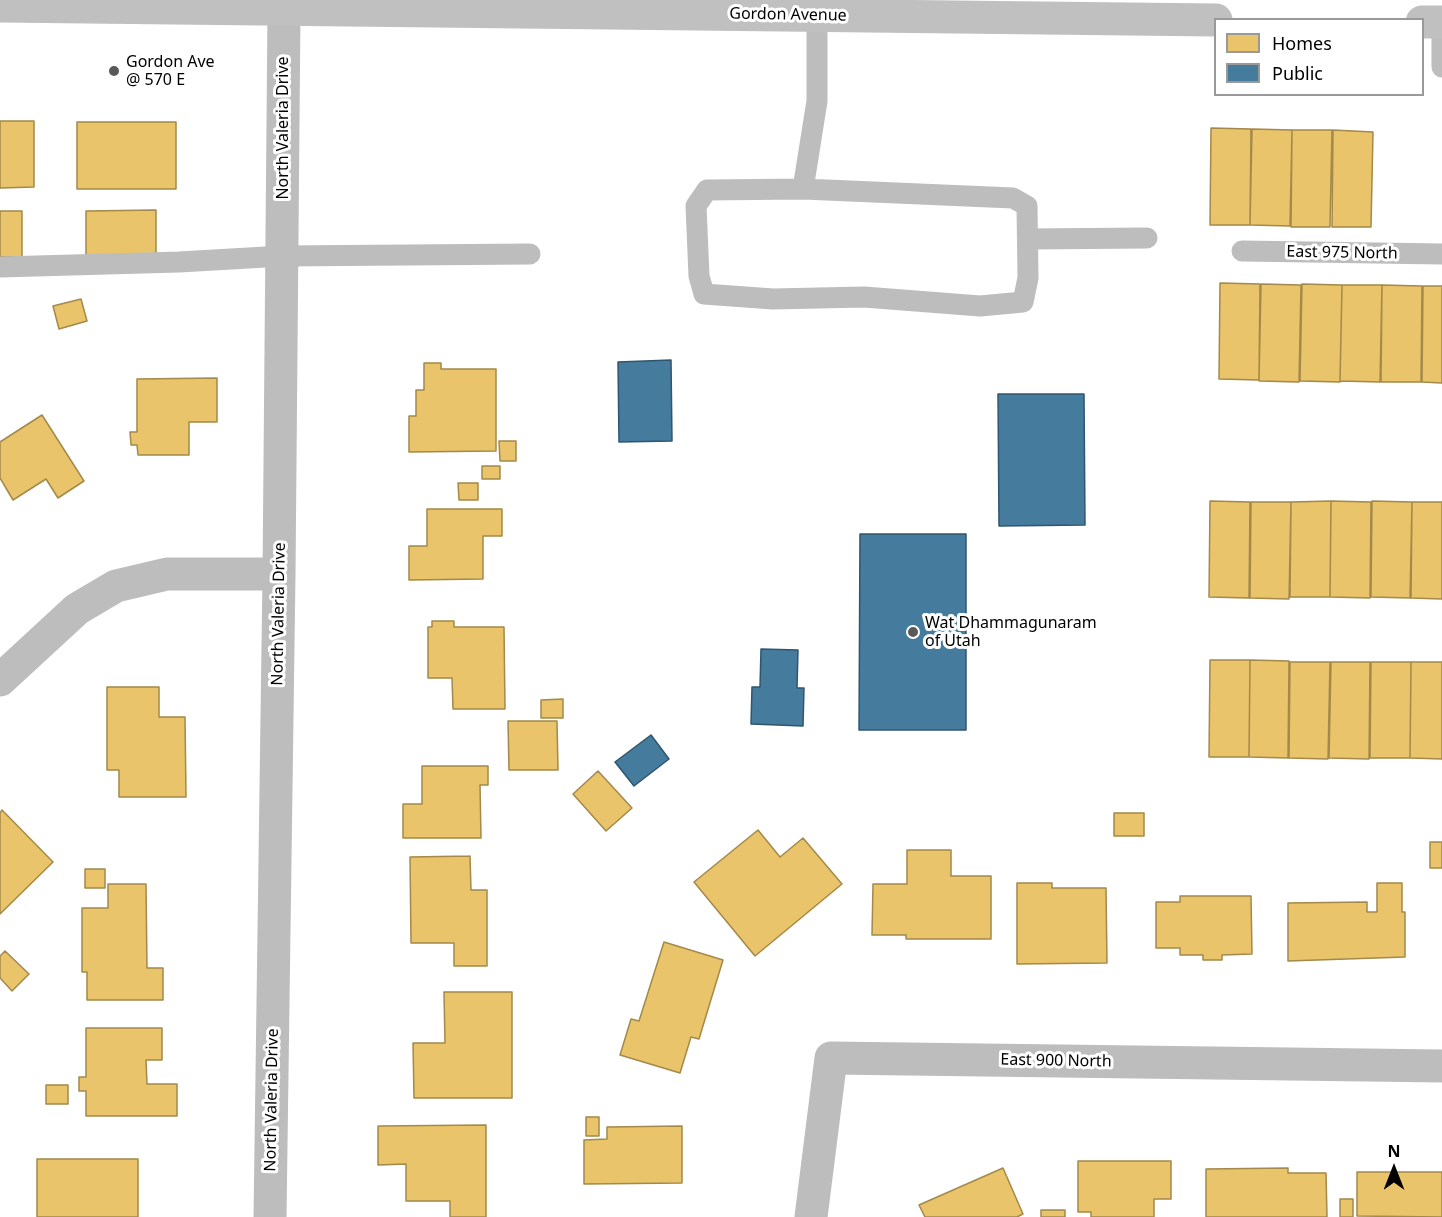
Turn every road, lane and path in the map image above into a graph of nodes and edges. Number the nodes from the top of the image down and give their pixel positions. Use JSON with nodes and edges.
{"nodes":[{"id":1,"x":0,"y":6,"type":"edge"},
{"id":2,"x":284,"y":10,"type":"junction"},
{"id":3,"x":817,"y":16,"type":"junction"},
{"id":4,"x":1214,"y":20,"type":"edge"},
{"id":5,"x":1424,"y":22,"type":"edge"},
{"id":6,"x":1442,"y":22,"type":"edge"},
{"id":7,"x":1442,"y":67,"type":"edge"},
{"id":8,"x":803,"y":189,"type":"junction"},
{"id":9,"x":1147,"y":238,"type":"dead end"},
{"id":10,"x":1028,"y":239,"type":"junction"},
{"id":11,"x":1242,"y":251,"type":"dead end"},
{"id":12,"x":530,"y":254,"type":"dead end"},
{"id":13,"x":1442,"y":254,"type":"edge"},
{"id":14,"x":283,"y":256,"type":"junction"},
{"id":15,"x":0,"y":267,"type":"edge"},
{"id":16,"x":279,"y":574,"type":"junction"},
{"id":17,"x":0,"y":680,"type":"edge"},
{"id":18,"x":1442,"y":1065,"type":"edge"},
{"id":19,"x":270,"y":1217,"type":"edge"},
{"id":20,"x":811,"y":1217,"type":"edge"}],
"edges":[{"from":1,"to":2,"type":"main road","name":"Gordon Avenue"},
{"from":2,"to":3,"type":"main road","name":"Gordon Avenue"},
{"from":2,"to":14,"type":"street","name":"North Valeria Drive"},
{"from":3,"to":4,"type":"main road","name":"Gordon Avenue"},
{"from":3,"to":8,"type":"lane"},
{"from":5,"to":6,"type":"main road"},
{"from":6,"to":7,"type":"lane"},
{"from":8,"to":10,"type":"lane"},
{"from":8,"to":10,"type":"lane"},
{"from":9,"to":10,"type":"lane"},
{"from":11,"to":13,"type":"lane","name":"East 975 North"},
{"from":12,"to":14,"type":"lane"},
{"from":14,"to":15,"type":"lane"},
{"from":14,"to":16,"type":"street","name":"North Valeria Drive"},
{"from":16,"to":17,"type":"street"},
{"from":16,"to":19,"type":"street","name":"North Valeria Drive"},
{"from":18,"to":20,"type":"street","name":"East 900 North"}]}
